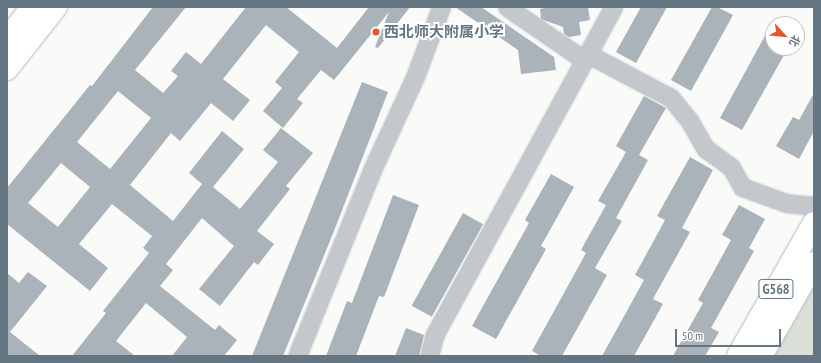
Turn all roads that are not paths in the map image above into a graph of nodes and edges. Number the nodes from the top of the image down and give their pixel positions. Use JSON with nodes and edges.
{"nodes":[{"id":1,"x":32,"y":7,"type":"edge"},
{"id":2,"x":56,"y":7,"type":"edge"},
{"id":3,"x":441,"y":7,"type":"edge"},
{"id":4,"x":508,"y":7,"type":"edge"},
{"id":5,"x":613,"y":7,"type":"edge"},
{"id":6,"x":7,"y":39,"type":"edge"},
{"id":7,"x":586,"y":57,"type":"junction"},
{"id":8,"x":7,"y":69,"type":"edge"},
{"id":9,"x":814,"y":206,"type":"edge"},
{"id":10,"x":814,"y":223,"type":"edge"},
{"id":11,"x":814,"y":263,"type":"edge"},
{"id":12,"x":297,"y":356,"type":"edge"},
{"id":13,"x":429,"y":356,"type":"edge"},
{"id":14,"x":738,"y":356,"type":"edge"},
{"id":15,"x":761,"y":356,"type":"edge"}],
"edges":[{"from":1,"to":6,"type":"main road"},
{"from":2,"to":8,"type":"main road"},
{"from":3,"to":12,"type":"street"},
{"from":4,"to":7,"type":"street"},
{"from":5,"to":7,"type":"street"},
{"from":7,"to":9,"type":"street"},
{"from":7,"to":13,"type":"street"},
{"from":10,"to":14,"type":"main road","number":"G568"},
{"from":11,"to":15,"type":"main road","number":"G568"}]}
